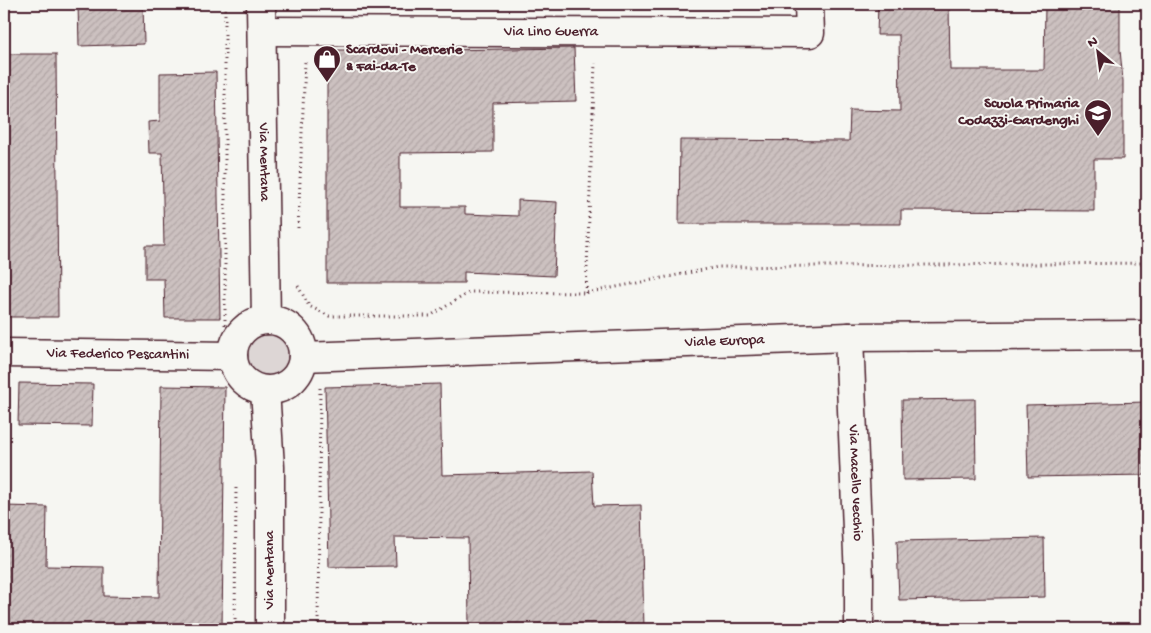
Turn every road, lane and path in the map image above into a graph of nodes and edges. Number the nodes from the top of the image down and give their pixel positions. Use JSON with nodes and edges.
{"nodes":[{"id":1,"x":225,"y":4,"type":"edge"},
{"id":2,"x":262,"y":4,"type":"edge"},
{"id":3,"x":809,"y":4,"type":"edge"},
{"id":4,"x":306,"y":30,"type":"junction"},
{"id":5,"x":262,"y":32,"type":"junction"},
{"id":6,"x":596,"y":33,"type":"junction"},
{"id":7,"x":298,"y":234,"type":"dead end"},
{"id":8,"x":1147,"y":262,"type":"edge"},
{"id":9,"x":296,"y":283,"type":"dead end"},
{"id":10,"x":586,"y":293,"type":"junction"},
{"id":11,"x":266,"y":320,"type":"junction"},
{"id":12,"x":225,"y":326,"type":"dead end"},
{"id":13,"x":1147,"y":335,"type":"edge"},
{"id":14,"x":849,"y":337,"type":"junction"},
{"id":15,"x":4,"y":353,"type":"edge"},
{"id":16,"x":233,"y":356,"type":"junction"},
{"id":17,"x":303,"y":357,"type":"junction"},
{"id":18,"x":320,"y":387,"type":"dead end"},
{"id":19,"x":265,"y":390,"type":"junction"},
{"id":20,"x":236,"y":484,"type":"dead end"},
{"id":21,"x":235,"y":629,"type":"edge"},
{"id":22,"x":270,"y":629,"type":"edge"},
{"id":23,"x":318,"y":629,"type":"edge"},
{"id":24,"x":859,"y":629,"type":"edge"}],
"edges":[{"from":1,"to":12,"type":"path"},
{"from":2,"to":5,"type":"street","name":"Via Mentana"},
{"from":3,"to":6,"type":"street","name":"Via Lino Guerra"},
{"from":4,"to":5,"type":"street","name":"Via Lino Guerra"},
{"from":4,"to":6,"type":"street","name":"Via Lino Guerra"},
{"from":4,"to":7,"type":"path"},
{"from":5,"to":11,"type":"street","name":"Via Mentana"},
{"from":6,"to":10,"type":"path"},
{"from":8,"to":10,"type":"path"},
{"from":9,"to":10,"type":"path"},
{"from":11,"to":16,"type":"street"},
{"from":11,"to":17,"type":"street"},
{"from":13,"to":14,"type":"street","name":"Viale Europa"},
{"from":14,"to":17,"type":"street","name":"Viale Europa"},
{"from":14,"to":24,"type":"street","name":"Via Macello vecchio"},
{"from":15,"to":16,"type":"street","name":"Via Federico Pescantini"},
{"from":16,"to":19,"type":"street"},
{"from":17,"to":19,"type":"street"},
{"from":18,"to":23,"type":"path"},
{"from":19,"to":22,"type":"street","name":"Via Mentana"},
{"from":20,"to":21,"type":"path"}]}
